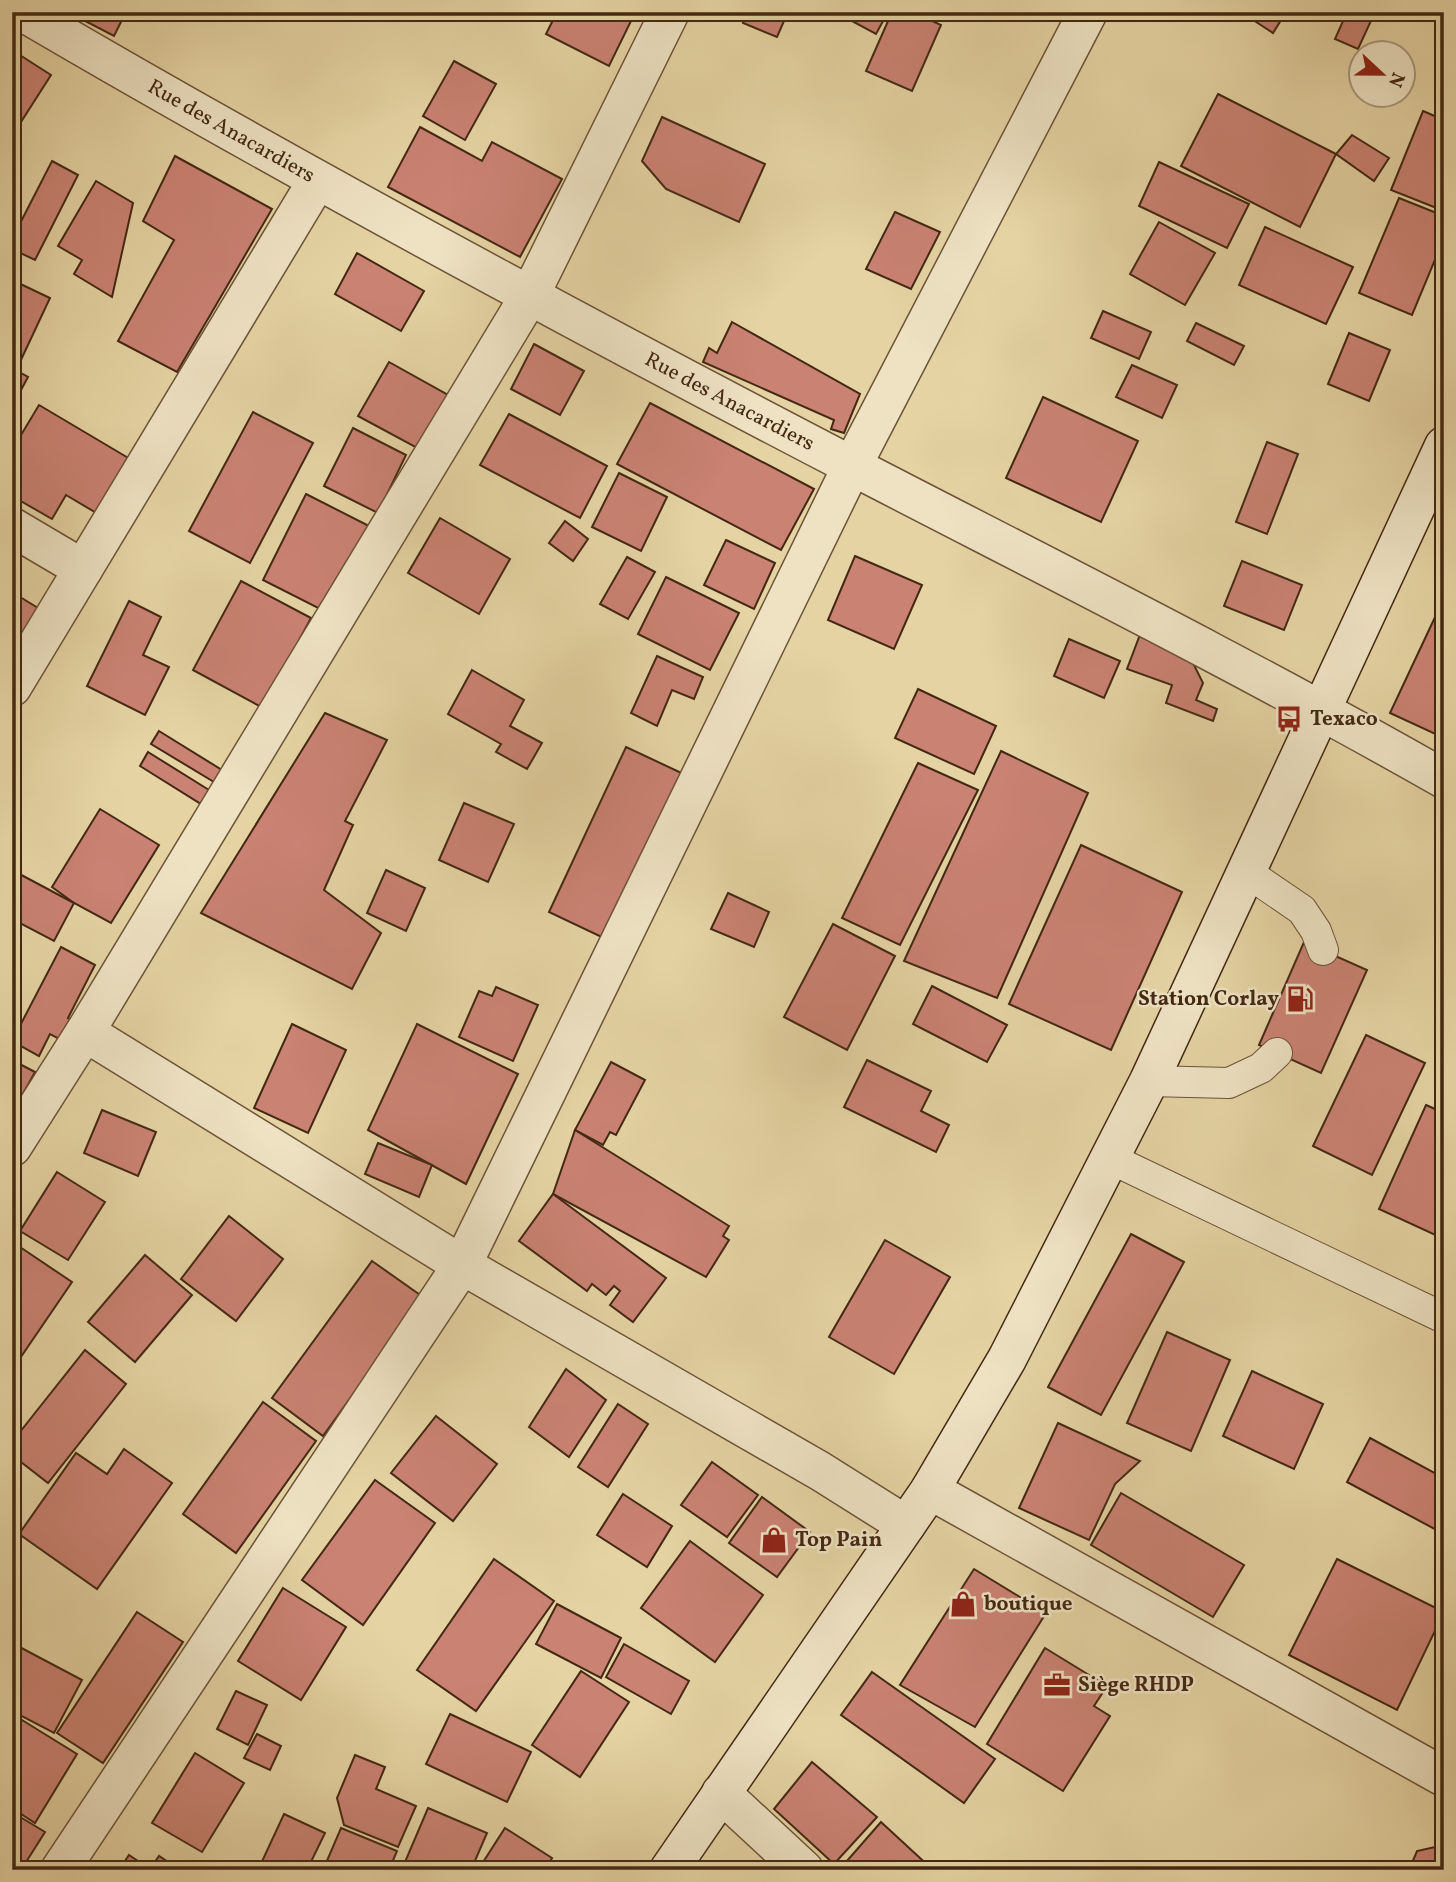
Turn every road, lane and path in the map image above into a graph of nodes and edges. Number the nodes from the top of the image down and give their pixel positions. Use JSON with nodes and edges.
{"nodes":[{"id":1,"x":23,"y":12,"type":"edge"},
{"id":2,"x":670,"y":12,"type":"edge"},
{"id":3,"x":1088,"y":12,"type":"edge"},
{"id":4,"x":317,"y":181,"type":"junction"},
{"id":5,"x":530,"y":295,"type":"junction"},
{"id":6,"x":1444,"y":446,"type":"edge"},
{"id":7,"x":852,"y":466,"type":"junction"},
{"id":8,"x":12,"y":527,"type":"edge"},
{"id":9,"x":83,"y":569,"type":"junction"},
{"id":10,"x":12,"y":687,"type":"edge"},
{"id":11,"x":1320,"y":709,"type":"junction"},
{"id":12,"x":1444,"y":779,"type":"edge"},
{"id":13,"x":1245,"y":870,"type":"junction"},
{"id":14,"x":1323,"y":950,"type":"dead end"},
{"id":15,"x":85,"y":1032,"type":"junction"},
{"id":16,"x":1277,"y":1054,"type":"dead end"},
{"id":17,"x":1149,"y":1081,"type":"junction"},
{"id":18,"x":12,"y":1147,"type":"edge"},
{"id":19,"x":1110,"y":1158,"type":"junction"},
{"id":20,"x":462,"y":1265,"type":"junction"},
{"id":21,"x":1444,"y":1318,"type":"edge"},
{"id":22,"x":930,"y":1490,"type":"junction"},
{"id":23,"x":906,"y":1525,"type":"junction"},
{"id":24,"x":1444,"y":1777,"type":"edge"},
{"id":25,"x":721,"y":1793,"type":"junction"},
{"id":26,"x":60,"y":1870,"type":"edge"},
{"id":27,"x":669,"y":1870,"type":"edge"},
{"id":28,"x":804,"y":1870,"type":"edge"}],
"edges":[{"from":1,"to":4,"type":"street","name":"Rue des Anacardiers"},
{"from":2,"to":5,"type":"street"},
{"from":3,"to":7,"type":"street"},
{"from":4,"to":5,"type":"street","name":"Rue des Anacardiers"},
{"from":4,"to":9,"type":"street"},
{"from":5,"to":7,"type":"street","name":"Rue des Anacardiers"},
{"from":5,"to":15,"type":"street"},
{"from":6,"to":11,"type":"street"},
{"from":7,"to":11,"type":"street","name":"Rue des Anacardiers"},
{"from":7,"to":20,"type":"street"},
{"from":8,"to":9,"type":"street"},
{"from":9,"to":10,"type":"street"},
{"from":11,"to":12,"type":"street","name":"Rue des Anacardiers"},
{"from":11,"to":13,"type":"street"},
{"from":13,"to":14,"type":"lane"},
{"from":13,"to":17,"type":"street"},
{"from":15,"to":18,"type":"street"},
{"from":15,"to":20,"type":"street"},
{"from":16,"to":17,"type":"lane"},
{"from":17,"to":19,"type":"street"},
{"from":19,"to":21,"type":"lane"},
{"from":19,"to":22,"type":"street"},
{"from":20,"to":23,"type":"street"},
{"from":20,"to":26,"type":"street"},
{"from":22,"to":23,"type":"street"},
{"from":22,"to":24,"type":"street"},
{"from":23,"to":25,"type":"street"},
{"from":25,"to":27,"type":"street"},
{"from":25,"to":28,"type":"street"}]}
